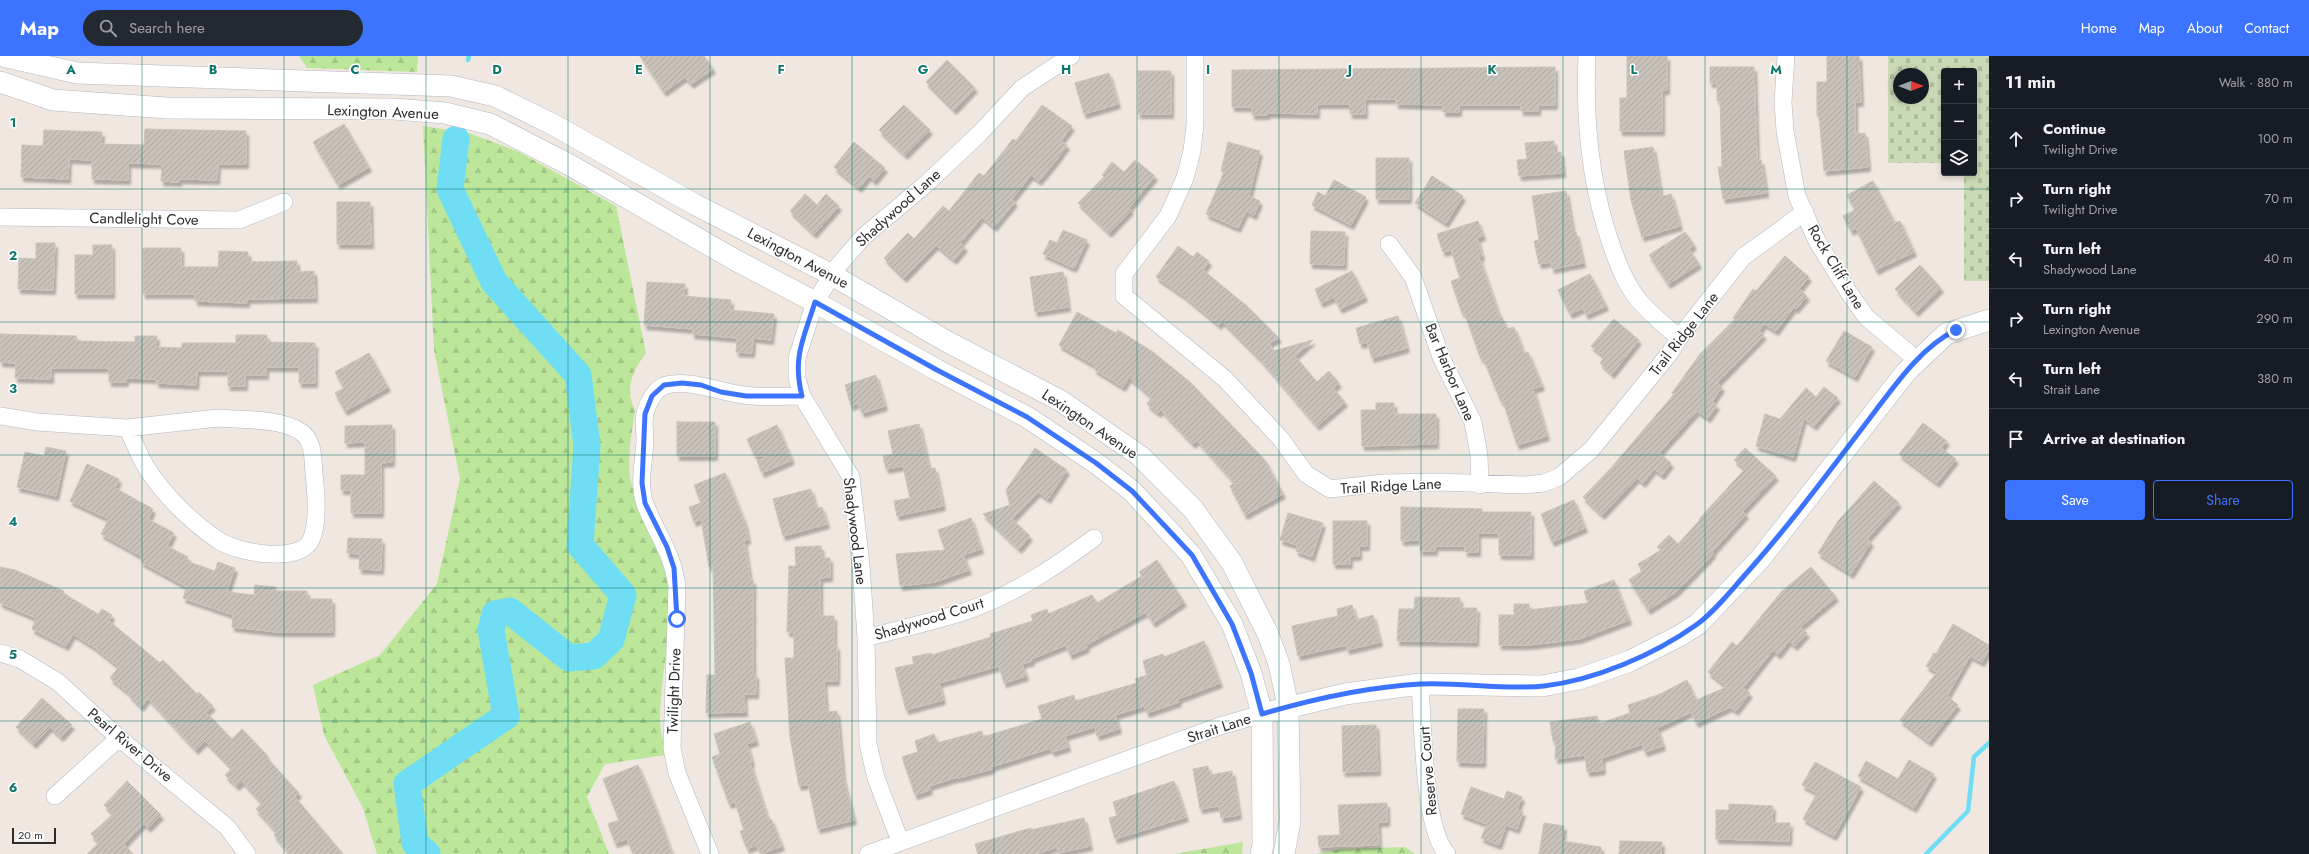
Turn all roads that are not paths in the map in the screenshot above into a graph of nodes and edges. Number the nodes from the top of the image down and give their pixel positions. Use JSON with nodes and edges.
{"nodes":[{"id":1,"x":2,"y":56,"type":"edge"},
{"id":2,"x":1071,"y":56,"type":"edge"},
{"id":3,"x":1195,"y":56,"type":"edge"},
{"id":4,"x":1587,"y":56,"type":"edge"},
{"id":5,"x":1786,"y":56,"type":"edge"},
{"id":6,"x":0,"y":82,"type":"edge"},
{"id":7,"x":284,"y":202,"type":"dead end"},
{"id":8,"x":1804,"y":212,"type":"junction"},
{"id":9,"x":0,"y":217,"type":"edge"},
{"id":10,"x":1389,"y":244,"type":"dead end"},
{"id":11,"x":832,"y":275,"type":"junction"},
{"id":12,"x":815,"y":302,"type":"junction"},
{"id":13,"x":1989,"y":320,"type":"edge"},
{"id":14,"x":1679,"y":338,"type":"junction"},
{"id":15,"x":1918,"y":361,"type":"junction"},
{"id":16,"x":802,"y":396,"type":"junction"},
{"id":17,"x":0,"y":416,"type":"edge"},
{"id":18,"x":127,"y":428,"type":"junction"},
{"id":19,"x":1480,"y":485,"type":"junction"},
{"id":20,"x":1094,"y":538,"type":"dead end"},
{"id":21,"x":866,"y":638,"type":"junction"},
{"id":22,"x":0,"y":653,"type":"edge"},
{"id":23,"x":1420,"y":684,"type":"junction"},
{"id":24,"x":1288,"y":706,"type":"junction"},
{"id":25,"x":1262,"y":714,"type":"junction"},
{"id":26,"x":119,"y":738,"type":"junction"},
{"id":27,"x":55,"y":796,"type":"dead end"},
{"id":28,"x":900,"y":841,"type":"junction"},
{"id":29,"x":247,"y":854,"type":"edge"},
{"id":30,"x":710,"y":854,"type":"edge"},
{"id":31,"x":868,"y":854,"type":"edge"},
{"id":32,"x":1261,"y":854,"type":"edge"},
{"id":33,"x":1284,"y":854,"type":"edge"},
{"id":34,"x":1447,"y":854,"type":"edge"}],
"edges":[{"from":1,"to":11,"type":"street","name":"Lexington Avenue"},
{"from":2,"to":11,"type":"street","name":"Shadywood Lane"},
{"from":3,"to":19,"type":"street","name":"Trail Ridge Lane"},
{"from":4,"to":14,"type":"street"},
{"from":5,"to":8,"type":"street","name":"Rock Cliff Lane"},
{"from":6,"to":12,"type":"street","name":"Lexington Avenue"},
{"from":7,"to":9,"type":"street","name":"Candlelight Cove"},
{"from":8,"to":14,"type":"street","name":"Trail Ridge Lane"},
{"from":8,"to":15,"type":"street","name":"Rock Cliff Lane"},
{"from":10,"to":19,"type":"street","name":"Bar Harbor Lane"},
{"from":11,"to":12,"type":"street","name":"Shadywood Lane"},
{"from":11,"to":24,"type":"street","name":"Lexington Avenue"},
{"from":12,"to":16,"type":"street","name":"Shadywood Lane"},
{"from":12,"to":25,"type":"street","name":"Lexington Avenue"},
{"from":13,"to":15,"type":"street","name":"Strait Lane"},
{"from":14,"to":19,"type":"street","name":"Trail Ridge Lane"},
{"from":15,"to":23,"type":"street","name":"Strait Lane"},
{"from":16,"to":21,"type":"street","name":"Shadywood Lane"},
{"from":16,"to":30,"type":"street","name":"Twilight Drive"},
{"from":17,"to":18,"type":"street"},
{"from":18,"to":18,"type":"street"},
{"from":20,"to":21,"type":"street","name":"Shadywood Court"},
{"from":21,"to":28,"type":"street","name":"Shadywood Lane"},
{"from":22,"to":26,"type":"street","name":"Pearl River Drive"},
{"from":23,"to":24,"type":"street","name":"Strait Lane"},
{"from":23,"to":34,"type":"street","name":"Reserve Court"},
{"from":24,"to":25,"type":"street","name":"Strait Lane"},
{"from":24,"to":33,"type":"street","name":"Lexington Avenue"},
{"from":25,"to":28,"type":"street","name":"Strait Lane"},
{"from":25,"to":32,"type":"street","name":"Lexington Avenue"},
{"from":26,"to":27,"type":"street"},
{"from":26,"to":29,"type":"street","name":"Pearl River Drive"},
{"from":28,"to":31,"type":"street","name":"Strait Lane"}]}
